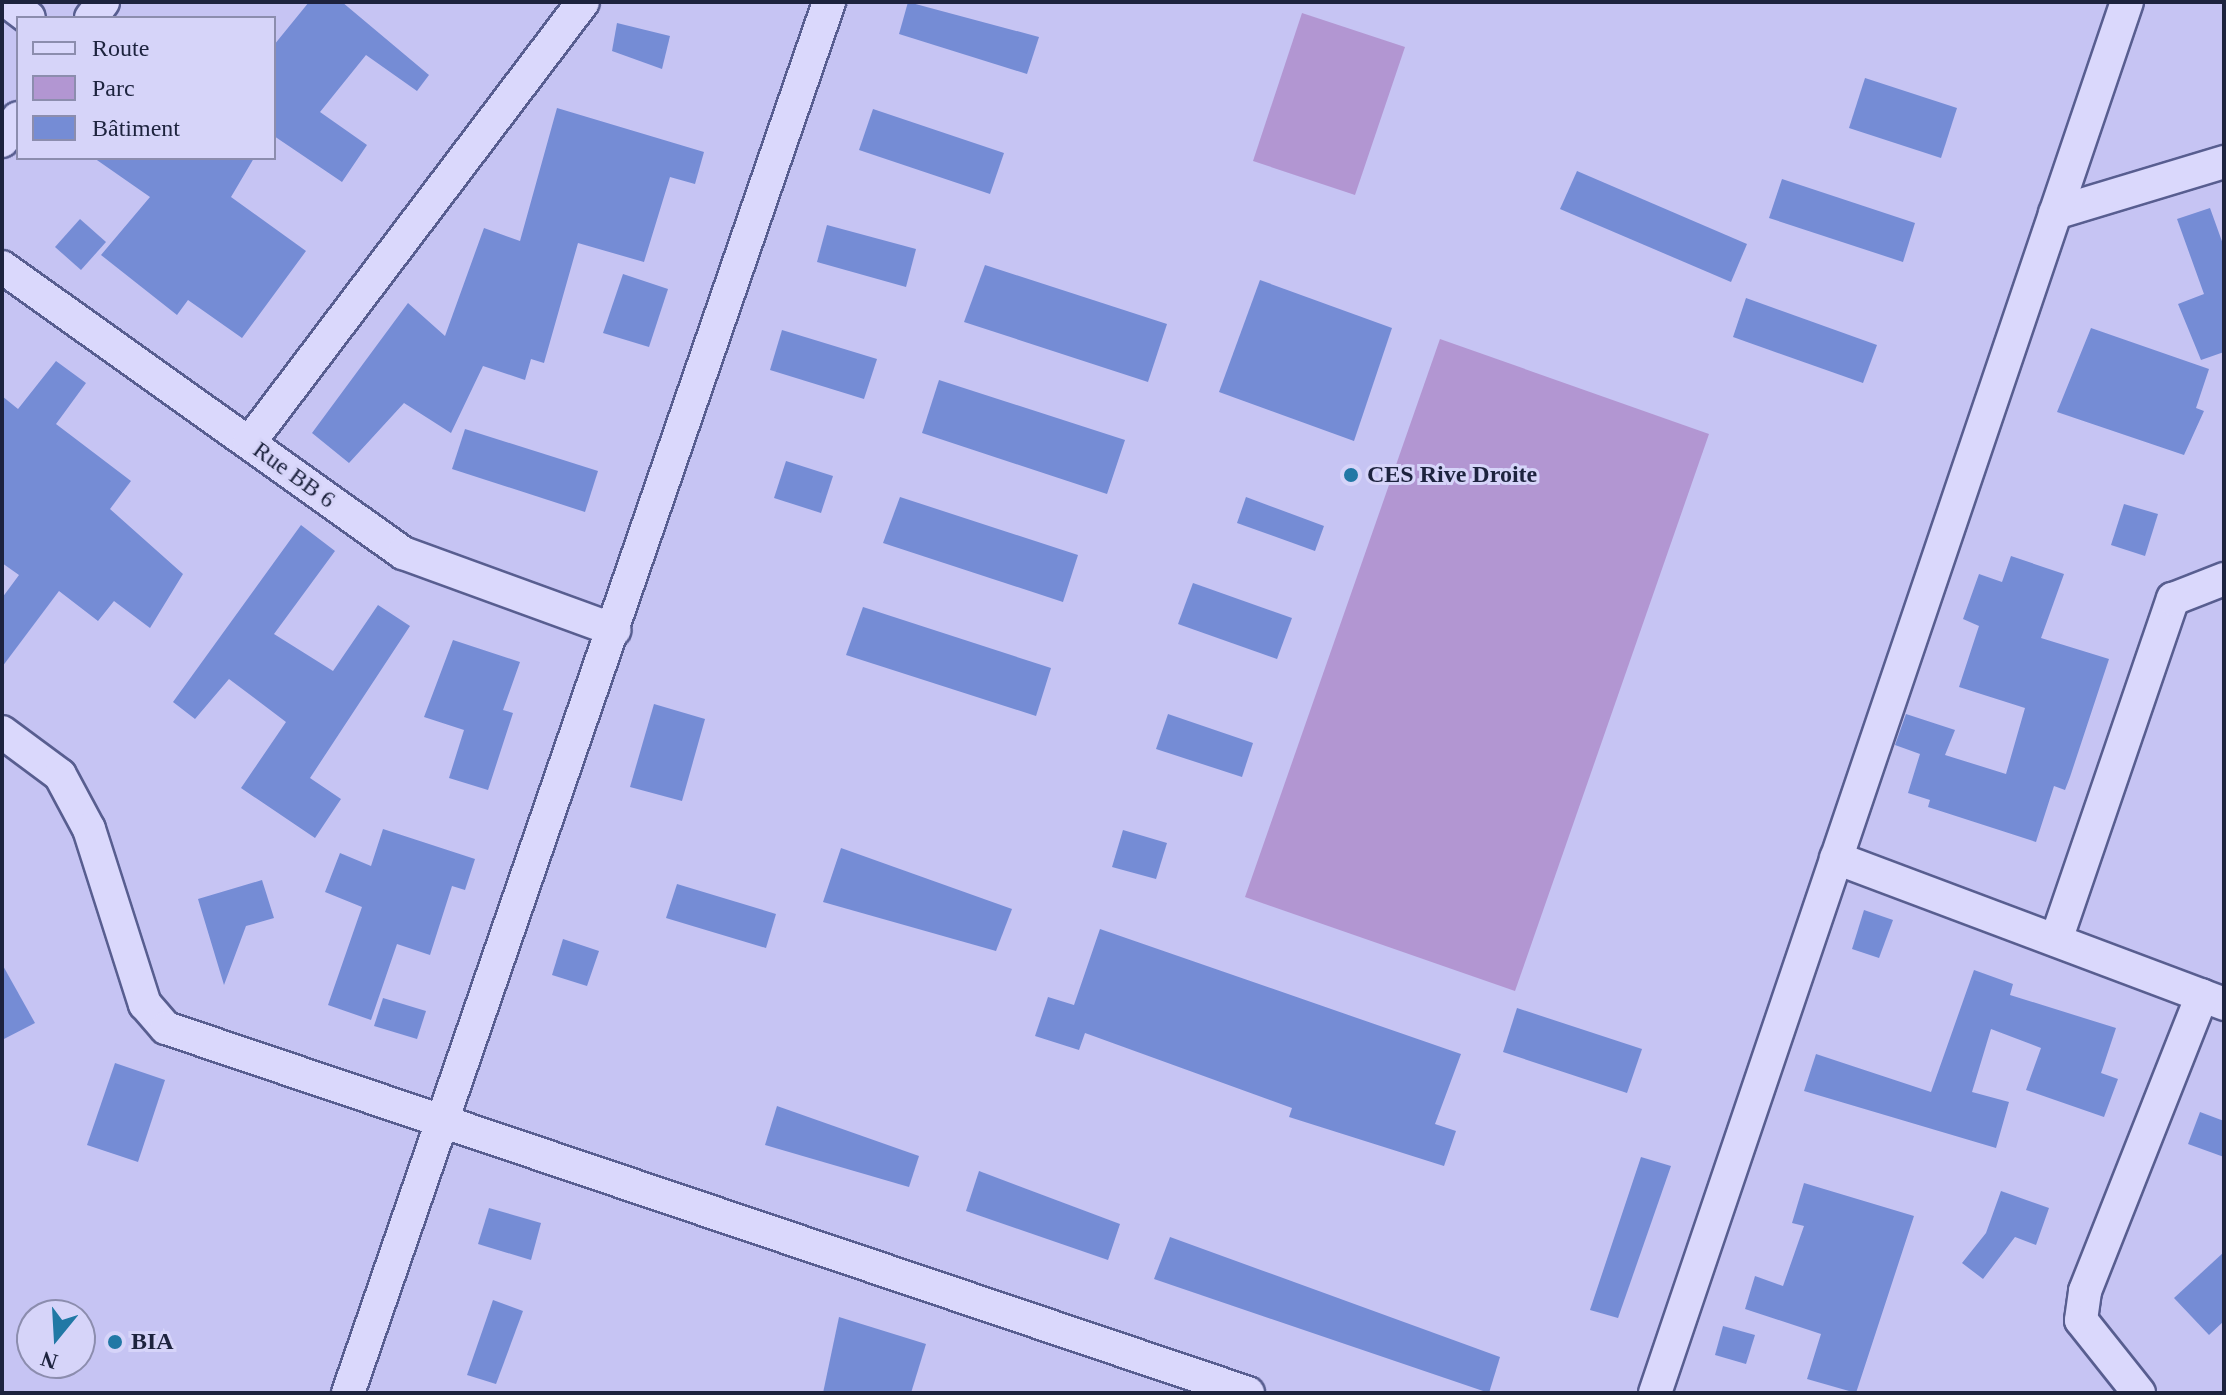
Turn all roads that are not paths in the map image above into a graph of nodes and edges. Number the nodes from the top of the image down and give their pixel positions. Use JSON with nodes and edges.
{"nodes":[{"id":1,"x":8,"y":2,"type":"edge"},
{"id":2,"x":583,"y":2,"type":"edge"},
{"id":3,"x":829,"y":2,"type":"edge"},
{"id":4,"x":2127,"y":2,"type":"edge"},
{"id":5,"x":26,"y":16,"type":"edge"},
{"id":6,"x":16,"y":121,"type":"edge"},
{"id":7,"x":2,"y":141,"type":"edge"},
{"id":8,"x":2224,"y":162,"type":"edge"},
{"id":9,"x":2055,"y":213,"type":"junction"},
{"id":10,"x":2,"y":267,"type":"edge"},
{"id":11,"x":249,"y":443,"type":"junction"},
{"id":12,"x":2224,"y":579,"type":"edge"},
{"id":13,"x":614,"y":630,"type":"junction"},
{"id":14,"x":2,"y":732,"type":"edge"},
{"id":15,"x":1836,"y":858,"type":"junction"},
{"id":16,"x":2056,"y":940,"type":"junction"},
{"id":17,"x":2213,"y":1000,"type":"edge"},
{"id":18,"x":437,"y":1122,"type":"junction"},
{"id":19,"x":348,"y":1393,"type":"edge"},
{"id":20,"x":1248,"y":1393,"type":"edge"},
{"id":21,"x":1655,"y":1393,"type":"edge"},
{"id":22,"x":2139,"y":1393,"type":"edge"}],
"edges":[{"from":1,"to":5,"type":"street"},
{"from":2,"to":11,"type":"street"},
{"from":3,"to":13,"type":"street"},
{"from":4,"to":9,"type":"street"},
{"from":6,"to":7,"type":"street"},
{"from":8,"to":9,"type":"street"},
{"from":9,"to":15,"type":"street"},
{"from":10,"to":11,"type":"street","name":"Rue BB 6"},
{"from":11,"to":13,"type":"street","name":"Rue BB 6"},
{"from":12,"to":16,"type":"street"},
{"from":13,"to":18,"type":"street"},
{"from":14,"to":18,"type":"street"},
{"from":15,"to":16,"type":"street"},
{"from":15,"to":21,"type":"street"},
{"from":16,"to":17,"type":"street"},
{"from":17,"to":22,"type":"street"},
{"from":18,"to":19,"type":"street"},
{"from":18,"to":20,"type":"street"}]}
